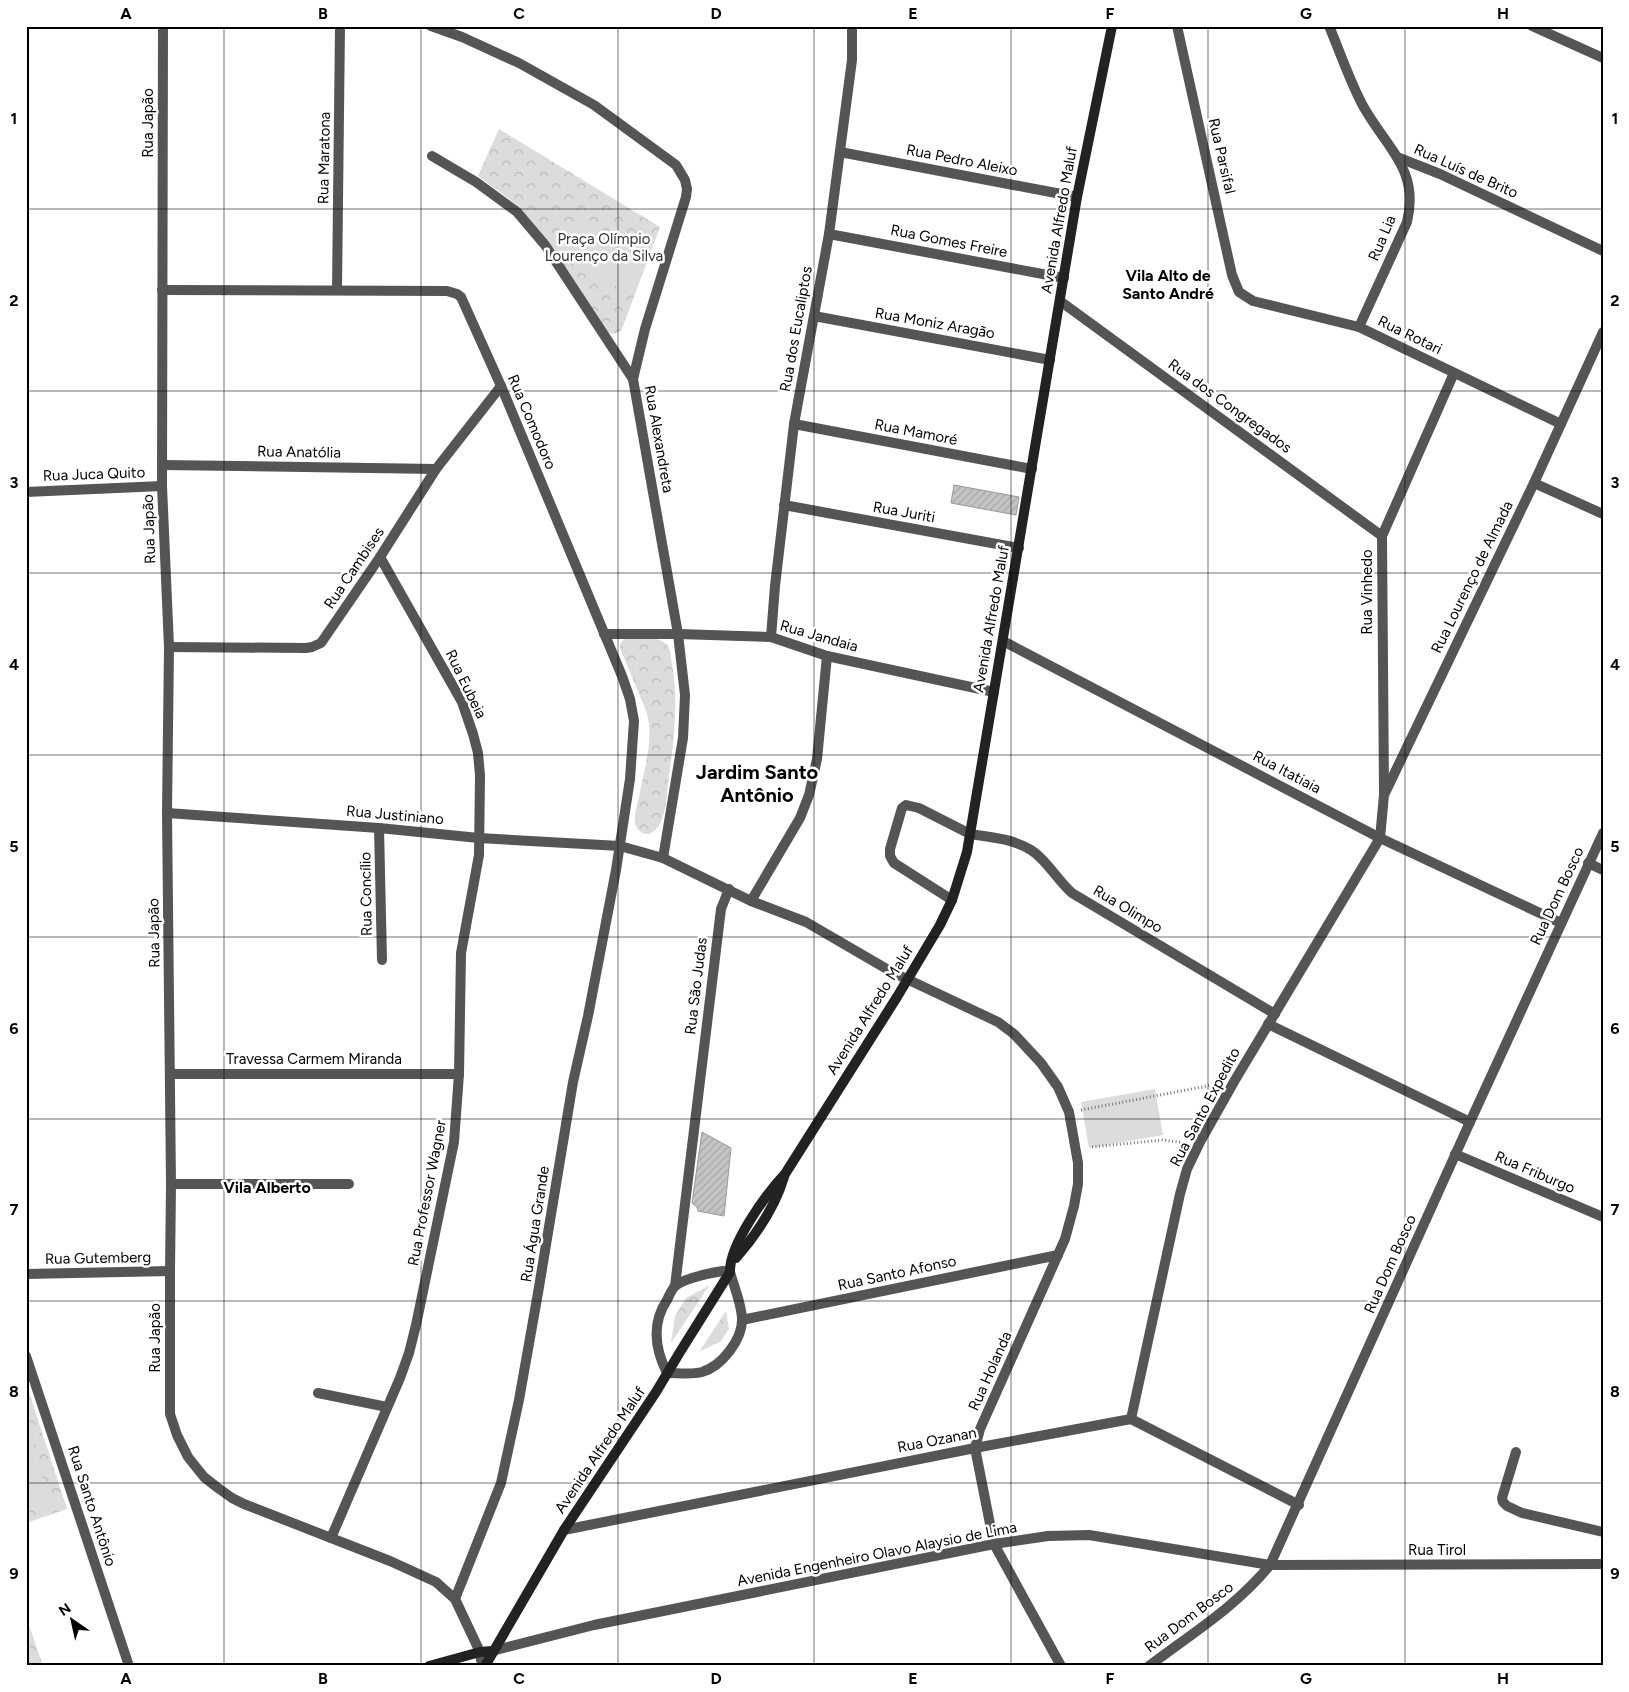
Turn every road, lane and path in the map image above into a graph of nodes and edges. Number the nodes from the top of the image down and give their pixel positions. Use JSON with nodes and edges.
{"nodes":[{"id":1,"x":163,"y":26,"type":"edge"},
{"id":2,"x":340,"y":26,"type":"edge"},
{"id":3,"x":431,"y":26,"type":"edge"},
{"id":4,"x":852,"y":26,"type":"edge"},
{"id":5,"x":1112,"y":26,"type":"edge"},
{"id":6,"x":1177,"y":26,"type":"edge"},
{"id":7,"x":1329,"y":26,"type":"edge"},
{"id":8,"x":1532,"y":26,"type":"edge"},
{"id":9,"x":1603,"y":58,"type":"edge"},
{"id":10,"x":840,"y":152,"type":"junction"},
{"id":11,"x":432,"y":156,"type":"dead end"},
{"id":12,"x":1397,"y":157,"type":"junction"},
{"id":13,"x":1077,"y":197,"type":"junction"},
{"id":14,"x":829,"y":234,"type":"junction"},
{"id":15,"x":1603,"y":251,"type":"edge"},
{"id":16,"x":1064,"y":278,"type":"junction"},
{"id":17,"x":162,"y":290,"type":"junction"},
{"id":18,"x":337,"y":290,"type":"junction"},
{"id":19,"x":1239,"y":292,"type":"joint"},
{"id":20,"x":1060,"y":301,"type":"junction"},
{"id":21,"x":814,"y":316,"type":"junction"},
{"id":22,"x":1359,"y":328,"type":"junction"},
{"id":23,"x":1603,"y":332,"type":"edge"},
{"id":24,"x":1050,"y":360,"type":"junction"},
{"id":25,"x":1454,"y":373,"type":"junction"},
{"id":26,"x":633,"y":379,"type":"junction"},
{"id":27,"x":501,"y":386,"type":"junction"},
{"id":28,"x":794,"y":424,"type":"junction"},
{"id":29,"x":1561,"y":424,"type":"junction"},
{"id":30,"x":162,"y":466,"type":"junction"},
{"id":31,"x":436,"y":469,"type":"junction"},
{"id":32,"x":1032,"y":469,"type":"junction"},
{"id":33,"x":1534,"y":484,"type":"junction"},
{"id":34,"x":162,"y":486,"type":"junction"},
{"id":35,"x":26,"y":492,"type":"edge"},
{"id":36,"x":784,"y":505,"type":"junction"},
{"id":37,"x":1603,"y":514,"type":"edge"},
{"id":38,"x":1382,"y":536,"type":"junction"},
{"id":39,"x":1019,"y":548,"type":"junction"},
{"id":40,"x":380,"y":557,"type":"junction"},
{"id":41,"x":604,"y":634,"type":"junction"},
{"id":42,"x":678,"y":634,"type":"junction"},
{"id":43,"x":771,"y":637,"type":"junction"},
{"id":44,"x":1003,"y":640,"type":"junction"},
{"id":45,"x":169,"y":646,"type":"junction"},
{"id":46,"x":827,"y":656,"type":"junction"},
{"id":47,"x":994,"y":692,"type":"junction"},
{"id":48,"x":1384,"y":795,"type":"junction"},
{"id":49,"x":167,"y":813,"type":"junction"},
{"id":50,"x":379,"y":828,"type":"junction"},
{"id":51,"x":1603,"y":832,"type":"edge"},
{"id":52,"x":970,"y":834,"type":"junction"},
{"id":53,"x":479,"y":838,"type":"junction"},
{"id":54,"x":1380,"y":838,"type":"junction"},
{"id":55,"x":620,"y":846,"type":"junction"},
{"id":56,"x":663,"y":858,"type":"junction"},
{"id":57,"x":1588,"y":863,"type":"junction"},
{"id":58,"x":1603,"y":870,"type":"edge"},
{"id":59,"x":729,"y":889,"type":"junction"},
{"id":60,"x":952,"y":900,"type":"junction"},
{"id":61,"x":751,"y":901,"type":"junction"},
{"id":62,"x":1561,"y":923,"type":"junction"},
{"id":63,"x":382,"y":960,"type":"dead end"},
{"id":64,"x":908,"y":979,"type":"junction"},
{"id":65,"x":1275,"y":1014,"type":"junction"},
{"id":66,"x":1268,"y":1024,"type":"junction"},
{"id":67,"x":170,"y":1074,"type":"junction"},
{"id":68,"x":459,"y":1074,"type":"junction"},
{"id":69,"x":1235,"y":1080,"type":"junction"},
{"id":70,"x":1068,"y":1112,"type":"junction"},
{"id":71,"x":1470,"y":1122,"type":"junction"},
{"id":72,"x":1186,"y":1143,"type":"dead end"},
{"id":73,"x":1092,"y":1147,"type":"dead end"},
{"id":74,"x":1455,"y":1154,"type":"junction"},
{"id":75,"x":172,"y":1184,"type":"junction"},
{"id":76,"x":349,"y":1184,"type":"dead end"},
{"id":77,"x":1603,"y":1217,"type":"edge"},
{"id":78,"x":1058,"y":1255,"type":"junction"},
{"id":79,"x":730,"y":1268,"type":"junction"},
{"id":80,"x":170,"y":1271,"type":"junction"},
{"id":81,"x":26,"y":1274,"type":"edge"},
{"id":82,"x":675,"y":1286,"type":"junction"},
{"id":83,"x":742,"y":1320,"type":"junction"},
{"id":84,"x":26,"y":1356,"type":"edge"},
{"id":85,"x":667,"y":1373,"type":"junction"},
{"id":86,"x":318,"y":1393,"type":"dead end"},
{"id":87,"x":387,"y":1407,"type":"junction"},
{"id":88,"x":1132,"y":1419,"type":"junction"},
{"id":89,"x":975,"y":1448,"type":"junction"},
{"id":90,"x":1516,"y":1452,"type":"dead end"},
{"id":91,"x":1299,"y":1505,"type":"junction"},
{"id":92,"x":564,"y":1530,"type":"junction"},
{"id":93,"x":1603,"y":1532,"type":"edge"},
{"id":94,"x":331,"y":1538,"type":"junction"},
{"id":95,"x":994,"y":1544,"type":"junction"},
{"id":96,"x":1603,"y":1564,"type":"edge"},
{"id":97,"x":1270,"y":1565,"type":"junction"},
{"id":98,"x":455,"y":1599,"type":"junction"},
{"id":99,"x":492,"y":1651,"type":"junction"},
{"id":100,"x":480,"y":1652,"type":"junction"},
{"id":101,"x":129,"y":1666,"type":"edge"},
{"id":102,"x":429,"y":1666,"type":"edge"},
{"id":103,"x":484,"y":1666,"type":"edge"},
{"id":104,"x":1061,"y":1666,"type":"edge"},
{"id":105,"x":1149,"y":1666,"type":"edge"}],
"edges":[{"from":1,"to":17,"type":"street","name":"Rua Japão"},
{"from":2,"to":18,"type":"street","name":"Rua Maratona"},
{"from":3,"to":26,"type":"street","name":"Rua Alexandreta"},
{"from":4,"to":10,"type":"street","name":"Rua dos Eucaliptos"},
{"from":5,"to":13,"type":"main road","name":"Avenida Alfredo Maluf"},
{"from":6,"to":19,"type":"street","name":"Rua Parsifal"},
{"from":7,"to":12,"type":"street","name":"Rua Luís de Brito"},
{"from":8,"to":9,"type":"street"},
{"from":10,"to":13,"type":"street","name":"Rua Pedro Aleixo"},
{"from":10,"to":14,"type":"street","name":"Rua dos Eucaliptos"},
{"from":11,"to":26,"type":"street"},
{"from":12,"to":15,"type":"street","name":"Rua Luís de Brito"},
{"from":12,"to":22,"type":"street","name":"Rua Lia"},
{"from":13,"to":16,"type":"main road","name":"Avenida Alfredo Maluf"},
{"from":14,"to":16,"type":"street","name":"Rua Gomes Freire"},
{"from":14,"to":21,"type":"street","name":"Rua dos Eucaliptos"},
{"from":16,"to":20,"type":"main road","name":"Avenida Alfredo Maluf"},
{"from":17,"to":18,"type":"street","name":"Rua Comodoro"},
{"from":17,"to":30,"type":"street","name":"Rua Japão"},
{"from":18,"to":27,"type":"street","name":"Rua Comodoro"},
{"from":19,"to":22,"type":"street","name":"Rua Rotari"},
{"from":20,"to":24,"type":"main road","name":"Avenida Alfredo Maluf"},
{"from":20,"to":38,"type":"street","name":"Rua dos Congregados"},
{"from":21,"to":24,"type":"street","name":"Rua Moniz Aragão"},
{"from":21,"to":28,"type":"street","name":"Rua dos Eucaliptos"},
{"from":22,"to":25,"type":"street","name":"Rua Rotari"},
{"from":23,"to":29,"type":"street","name":"Rua Lourenço de Almada"},
{"from":24,"to":32,"type":"main road","name":"Avenida Alfredo Maluf"},
{"from":25,"to":29,"type":"street","name":"Rua Rotari"},
{"from":25,"to":38,"type":"street","name":"Rua Vinhedo"},
{"from":26,"to":42,"type":"street","name":"Rua Alexandreta"},
{"from":27,"to":31,"type":"street","name":"Rua Cambises"},
{"from":27,"to":41,"type":"street","name":"Rua Comodoro"},
{"from":28,"to":32,"type":"street","name":"Rua Mamoré"},
{"from":28,"to":36,"type":"street","name":"Rua dos Eucaliptos"},
{"from":29,"to":33,"type":"street","name":"Rua Lourenço de Almada"},
{"from":30,"to":31,"type":"street","name":"Rua Anatólia"},
{"from":30,"to":34,"type":"street","name":"Rua Japão"},
{"from":31,"to":40,"type":"street","name":"Rua Cambises"},
{"from":32,"to":39,"type":"main road","name":"Avenida Alfredo Maluf"},
{"from":33,"to":37,"type":"street"},
{"from":33,"to":48,"type":"street","name":"Rua Lourenço de Almada"},
{"from":34,"to":35,"type":"street","name":"Rua Juca Quito"},
{"from":34,"to":45,"type":"street","name":"Rua Japão"},
{"from":36,"to":39,"type":"street","name":"Rua Juriti"},
{"from":36,"to":43,"type":"street","name":"Rua dos Eucaliptos"},
{"from":38,"to":48,"type":"street","name":"Rua Vinhedo"},
{"from":39,"to":44,"type":"main road","name":"Avenida Alfredo Maluf"},
{"from":40,"to":45,"type":"street","name":"Rua Cambises"},
{"from":40,"to":53,"type":"street","name":"Rua Eubeia"},
{"from":41,"to":42,"type":"street","name":"Rua Jandaia"},
{"from":41,"to":55,"type":"street","name":"Rua Comodoro"},
{"from":42,"to":43,"type":"street","name":"Rua Jandaia"},
{"from":42,"to":56,"type":"street","name":"Rua Alexandreta"},
{"from":43,"to":46,"type":"street","name":"Rua Jandaia"},
{"from":44,"to":47,"type":"main road","name":"Avenida Alfredo Maluf"},
{"from":44,"to":54,"type":"street","name":"Rua Itatiaia"},
{"from":45,"to":49,"type":"street","name":"Rua Japão"},
{"from":46,"to":47,"type":"street","name":"Rua Jandaia"},
{"from":46,"to":61,"type":"street"},
{"from":47,"to":52,"type":"main road","name":"Avenida Alfredo Maluf"},
{"from":48,"to":54,"type":"street","name":"Rua Lourenço de Almada"},
{"from":49,"to":50,"type":"street","name":"Rua Justiniano"},
{"from":49,"to":67,"type":"street","name":"Rua Japão"},
{"from":50,"to":53,"type":"street","name":"Rua Justiniano"},
{"from":50,"to":63,"type":"street","name":"Rua Concílio"},
{"from":51,"to":57,"type":"street","name":"Rua Dom Bosco"},
{"from":52,"to":60,"type":"main road","name":"Avenida Alfredo Maluf"},
{"from":52,"to":60,"type":"street","name":"Rua Olimpo"},
{"from":52,"to":65,"type":"street","name":"Rua Olimpo"},
{"from":53,"to":55,"type":"street","name":"Rua Justiniano"},
{"from":53,"to":68,"type":"street","name":"Rua Professor Wagner"},
{"from":54,"to":62,"type":"street","name":"Rua Itatiaia"},
{"from":54,"to":65,"type":"street","name":"Rua Santo Expedito"},
{"from":55,"to":56,"type":"street","name":"Rua Justiniano"},
{"from":55,"to":98,"type":"street","name":"Rua Água Grande"},
{"from":56,"to":59,"type":"street","name":"Rua Justiniano"},
{"from":57,"to":58,"type":"street"},
{"from":57,"to":62,"type":"street","name":"Rua Dom Bosco"},
{"from":59,"to":61,"type":"street"},
{"from":59,"to":82,"type":"street","name":"Rua São Judas"},
{"from":60,"to":64,"type":"main road","name":"Avenida Alfredo Maluf"},
{"from":61,"to":64,"type":"street"},
{"from":62,"to":71,"type":"street","name":"Rua Dom Bosco"},
{"from":64,"to":70,"type":"street","name":"Rua Holanda"},
{"from":64,"to":79,"type":"main road","name":"Avenida Alfredo Maluf"},
{"from":65,"to":66,"type":"street","name":"Rua Santo Expedito"},
{"from":66,"to":69,"type":"street","name":"Rua Santo Expedito"},
{"from":66,"to":71,"type":"street"},
{"from":67,"to":68,"type":"street","name":"Travessa Carmem Miranda"},
{"from":67,"to":75,"type":"street","name":"Rua Japão"},
{"from":68,"to":87,"type":"street","name":"Rua Professor Wagner"},
{"from":69,"to":70,"type":"path"},
{"from":69,"to":88,"type":"street","name":"Rua Santo Expedito"},
{"from":70,"to":78,"type":"street","name":"Rua Holanda"},
{"from":71,"to":74,"type":"street","name":"Rua Dom Bosco"},
{"from":72,"to":73,"type":"path"},
{"from":74,"to":77,"type":"street","name":"Rua Friburgo"},
{"from":74,"to":91,"type":"street","name":"Rua Dom Bosco"},
{"from":75,"to":76,"type":"street"},
{"from":75,"to":80,"type":"street","name":"Rua Japão"},
{"from":78,"to":83,"type":"street","name":"Rua Santo Afonso"},
{"from":78,"to":89,"type":"street","name":"Rua Holanda"},
{"from":79,"to":82,"type":"street"},
{"from":79,"to":83,"type":"street"},
{"from":79,"to":85,"type":"main road","name":"Avenida Alfredo Maluf"},
{"from":80,"to":81,"type":"street","name":"Rua Gutemberg"},
{"from":80,"to":94,"type":"street","name":"Rua Japão"},
{"from":82,"to":85,"type":"street"},
{"from":83,"to":85,"type":"street"},
{"from":84,"to":101,"type":"street","name":"Rua Santo Antônio"},
{"from":85,"to":92,"type":"main road","name":"Avenida Alfredo Maluf"},
{"from":86,"to":87,"type":"street"},
{"from":87,"to":94,"type":"street","name":"Rua Professor Wagner"},
{"from":88,"to":89,"type":"street","name":"Rua Ozanan"},
{"from":88,"to":91,"type":"street"},
{"from":89,"to":92,"type":"street","name":"Rua Ozanan"},
{"from":89,"to":95,"type":"street","name":"Rua Holanda"},
{"from":90,"to":93,"type":"street"},
{"from":91,"to":97,"type":"street","name":"Rua Dom Bosco"},
{"from":92,"to":99,"type":"main road","name":"Avenida Alfredo Maluf"},
{"from":94,"to":98,"type":"street","name":"Rua Japão"},
{"from":95,"to":97,"type":"street","name":"Avenida Engenheiro Olavo Alaysio de Lima"},
{"from":95,"to":99,"type":"street","name":"Avenida Engenheiro Olavo Alaysio de Lima"},
{"from":95,"to":104,"type":"street","name":"Rua Holanda"},
{"from":96,"to":97,"type":"street","name":"Rua Tirol"},
{"from":97,"to":105,"type":"street","name":"Rua Dom Bosco"},
{"from":98,"to":100,"type":"street","name":"Rua Japão"},
{"from":99,"to":100,"type":"main road","name":"Avenida Engenheiro Olavo Alaysio de Lima"},
{"from":99,"to":103,"type":"main road"},
{"from":100,"to":102,"type":"main road","name":"Avenida Engenheiro Olavo Alaysio de Lima"},
{"from":100,"to":103,"type":"street","name":"Rua Japão"}]}
